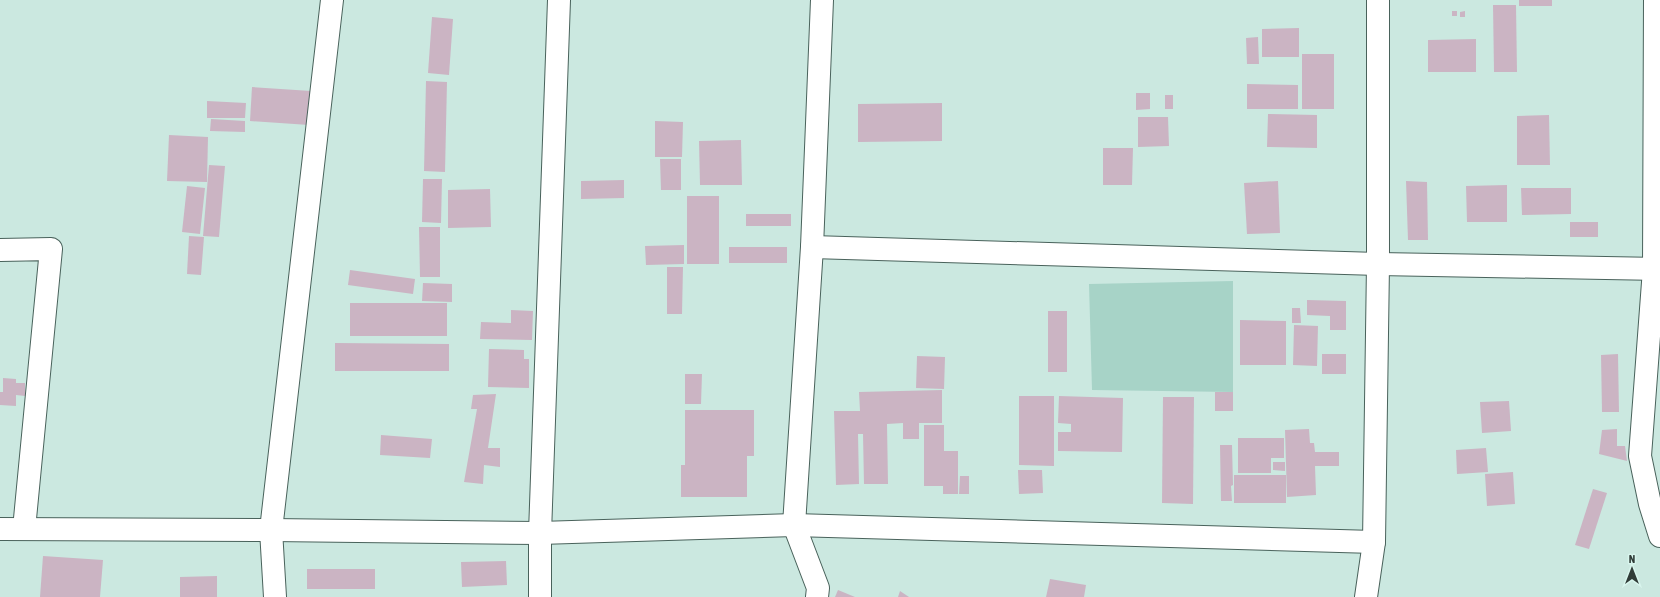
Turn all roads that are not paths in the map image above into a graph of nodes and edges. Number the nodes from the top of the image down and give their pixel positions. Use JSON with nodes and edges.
{"nodes":[{"id":1,"x":332,"y":0,"type":"edge"},
{"id":2,"x":559,"y":0,"type":"edge"},
{"id":3,"x":822,"y":0,"type":"edge"},
{"id":4,"x":1378,"y":0,"type":"edge"},
{"id":5,"x":1656,"y":0,"type":"edge"},
{"id":6,"x":812,"y":247,"type":"junction"},
{"id":7,"x":0,"y":250,"type":"edge"},
{"id":8,"x":1378,"y":264,"type":"junction"},
{"id":9,"x":1657,"y":269,"type":"edge"},
{"id":10,"x":794,"y":525,"type":"junction"},
{"id":11,"x":24,"y":528,"type":"junction"},
{"id":12,"x":0,"y":529,"type":"edge"},
{"id":13,"x":271,"y":530,"type":"junction"},
{"id":14,"x":540,"y":533,"type":"junction"},
{"id":15,"x":1660,"y":536,"type":"edge"},
{"id":16,"x":1374,"y":542,"type":"junction"},
{"id":17,"x":275,"y":597,"type":"edge"},
{"id":18,"x":540,"y":597,"type":"edge"},
{"id":19,"x":817,"y":597,"type":"edge"},
{"id":20,"x":1366,"y":597,"type":"edge"}],
"edges":[{"from":1,"to":13,"type":"street"},
{"from":2,"to":14,"type":"street"},
{"from":3,"to":6,"type":"street"},
{"from":4,"to":8,"type":"street"},
{"from":5,"to":9,"type":"street"},
{"from":6,"to":8,"type":"street"},
{"from":6,"to":10,"type":"street"},
{"from":7,"to":11,"type":"street"},
{"from":8,"to":9,"type":"street"},
{"from":8,"to":16,"type":"street"},
{"from":9,"to":15,"type":"street"},
{"from":10,"to":14,"type":"street"},
{"from":10,"to":16,"type":"street"},
{"from":10,"to":19,"type":"street"},
{"from":11,"to":12,"type":"street"},
{"from":11,"to":13,"type":"street"},
{"from":13,"to":14,"type":"street"},
{"from":13,"to":17,"type":"street"},
{"from":14,"to":18,"type":"street"},
{"from":16,"to":20,"type":"street"}]}
